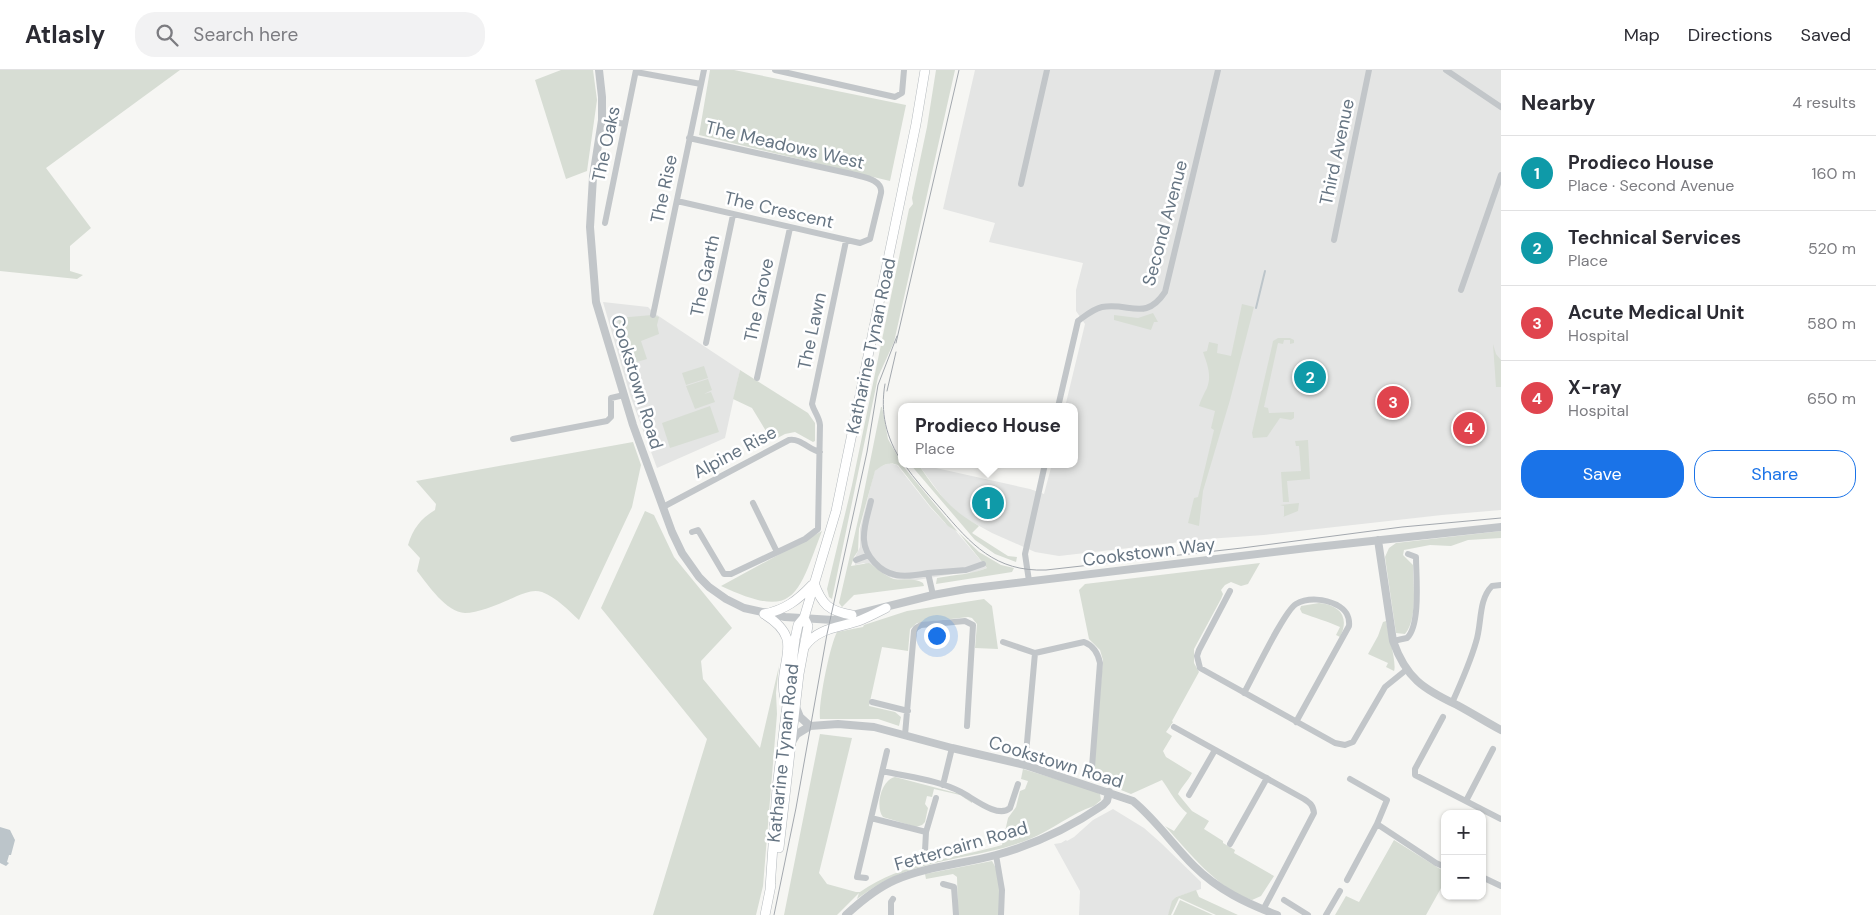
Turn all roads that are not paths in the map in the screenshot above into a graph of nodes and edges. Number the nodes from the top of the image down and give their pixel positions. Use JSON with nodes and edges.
{"nodes":[{"id":1,"x":599,"y":70,"type":"edge"},
{"id":2,"x":704,"y":70,"type":"edge"},
{"id":3,"x":775,"y":70,"type":"edge"},
{"id":4,"x":904,"y":70,"type":"edge"},
{"id":5,"x":925,"y":70,"type":"edge"},
{"id":6,"x":1047,"y":70,"type":"edge"},
{"id":7,"x":1218,"y":70,"type":"edge"},
{"id":8,"x":1369,"y":70,"type":"edge"},
{"id":9,"x":1446,"y":70,"type":"edge"},
{"id":10,"x":636,"y":71,"type":"edge"},
{"id":11,"x":701,"y":84,"type":"junction"},
{"id":12,"x":1501,"y":107,"type":"edge"},
{"id":13,"x":602,"y":120,"type":"junction"},
{"id":14,"x":625,"y":124,"type":"junction"},
{"id":15,"x":689,"y":138,"type":"junction"},
{"id":16,"x":1501,"y":175,"type":"edge"},
{"id":17,"x":1021,"y":184,"type":"dead end"},
{"id":18,"x":676,"y":201,"type":"junction"},
{"id":19,"x":733,"y":215,"type":"junction"},
{"id":20,"x":605,"y":223,"type":"dead end"},
{"id":21,"x":790,"y":228,"type":"junction"},
{"id":22,"x":872,"y":236,"type":"joint"},
{"id":23,"x":1334,"y":240,"type":"dead end"},
{"id":24,"x":846,"y":241,"type":"junction"},
{"id":25,"x":1461,"y":290,"type":"dead end"},
{"id":26,"x":653,"y":315,"type":"dead end"},
{"id":27,"x":706,"y":343,"type":"dead end"},
{"id":28,"x":758,"y":378,"type":"dead end"},
{"id":29,"x":624,"y":395,"type":"junction"},
{"id":30,"x":1059,"y":403,"type":"edge"},
{"id":31,"x":512,"y":440,"type":"dead end"},
{"id":32,"x":820,"y":452,"type":"junction"},
{"id":33,"x":1044,"y":468,"type":"edge"},
{"id":34,"x":871,"y":501,"type":"dead end"},
{"id":35,"x":753,"y":503,"type":"dead end"},
{"id":36,"x":664,"y":506,"type":"junction"},
{"id":37,"x":1501,"y":527,"type":"edge"},
{"id":38,"x":692,"y":532,"type":"dead end"},
{"id":39,"x":1378,"y":540,"type":"junction"},
{"id":40,"x":1419,"y":550,"type":"dead end"},
{"id":41,"x":777,"y":552,"type":"junction"},
{"id":42,"x":1408,"y":554,"type":"dead end"},
{"id":43,"x":869,"y":555,"type":"junction"},
{"id":44,"x":1416,"y":557,"type":"junction"},
{"id":45,"x":856,"y":560,"type":"dead end"},
{"id":46,"x":983,"y":564,"type":"dead end"},
{"id":47,"x":928,"y":573,"type":"junction"},
{"id":48,"x":1029,"y":581,"type":"junction"},
{"id":49,"x":814,"y":583,"type":"junction"},
{"id":50,"x":1501,"y":585,"type":"edge"},
{"id":51,"x":1230,"y":591,"type":"dead end"},
{"id":52,"x":933,"y":595,"type":"junction"},
{"id":53,"x":886,"y":608,"type":"junction"},
{"id":54,"x":764,"y":614,"type":"junction"},
{"id":55,"x":852,"y":615,"type":"junction"},
{"id":56,"x":804,"y":618,"type":"junction"},
{"id":57,"x":1393,"y":641,"type":"junction"},
{"id":58,"x":1003,"y":642,"type":"dead end"},
{"id":59,"x":803,"y":649,"type":"junction"},
{"id":60,"x":1035,"y":653,"type":"junction"},
{"id":61,"x":1406,"y":670,"type":"junction"},
{"id":62,"x":1244,"y":693,"type":"junction"},
{"id":63,"x":872,"y":702,"type":"dead end"},
{"id":64,"x":1452,"y":703,"type":"junction"},
{"id":65,"x":791,"y":707,"type":"junction"},
{"id":66,"x":908,"y":711,"type":"junction"},
{"id":67,"x":1443,"y":717,"type":"dead end"},
{"id":68,"x":1296,"y":722,"type":"junction"},
{"id":69,"x":810,"y":726,"type":"junction"},
{"id":70,"x":967,"y":726,"type":"dead end"},
{"id":71,"x":1174,"y":728,"type":"dead end"},
{"id":72,"x":1501,"y":730,"type":"edge"},
{"id":73,"x":905,"y":735,"type":"junction"},
{"id":74,"x":792,"y":742,"type":"junction"},
{"id":75,"x":952,"y":748,"type":"junction"},
{"id":76,"x":1494,"y":749,"type":"dead end"},
{"id":77,"x":1215,"y":750,"type":"junction"},
{"id":78,"x":887,"y":751,"type":"dead end"},
{"id":79,"x":1025,"y":765,"type":"junction"},
{"id":80,"x":1092,"y":767,"type":"dead end"},
{"id":81,"x":882,"y":771,"type":"junction"},
{"id":82,"x":1267,"y":778,"type":"junction"},
{"id":83,"x":1350,"y":779,"type":"dead end"},
{"id":84,"x":1018,"y":784,"type":"dead end"},
{"id":85,"x":943,"y":786,"type":"junction"},
{"id":86,"x":1109,"y":792,"type":"junction"},
{"id":87,"x":1189,"y":795,"type":"dead end"},
{"id":88,"x":936,"y":798,"type":"dead end"},
{"id":89,"x":1466,"y":801,"type":"junction"},
{"id":90,"x":871,"y":818,"type":"junction"},
{"id":91,"x":1501,"y":820,"type":"edge"},
{"id":92,"x":1377,"y":824,"type":"junction"},
{"id":93,"x":926,"y":832,"type":"junction"},
{"id":94,"x":1230,"y":844,"type":"dead end"},
{"id":95,"x":925,"y":851,"type":"dead end"},
{"id":96,"x":996,"y":855,"type":"junction"},
{"id":97,"x":1441,"y":865,"type":"edge"},
{"id":98,"x":866,"y":878,"type":"dead end"},
{"id":99,"x":1486,"y":879,"type":"edge"},
{"id":100,"x":1347,"y":880,"type":"dead end"},
{"id":101,"x":943,"y":884,"type":"dead end"},
{"id":102,"x":1501,"y":886,"type":"edge"},
{"id":103,"x":770,"y":889,"type":"junction"},
{"id":104,"x":1340,"y":891,"type":"dead end"},
{"id":105,"x":893,"y":899,"type":"dead end"},
{"id":106,"x":1284,"y":900,"type":"dead end"},
{"id":107,"x":1263,"y":910,"type":"junction"},
{"id":108,"x":765,"y":915,"type":"edge"},
{"id":109,"x":846,"y":915,"type":"edge"},
{"id":110,"x":891,"y":915,"type":"edge"},
{"id":111,"x":956,"y":915,"type":"edge"},
{"id":112,"x":1001,"y":915,"type":"edge"},
{"id":113,"x":1277,"y":915,"type":"edge"},
{"id":114,"x":1308,"y":915,"type":"edge"},
{"id":115,"x":1326,"y":915,"type":"edge"}],
"edges":[{"from":1,"to":13,"type":"street","name":"Cookstown Road"},
{"from":2,"to":11,"type":"street","name":"The Rise"},
{"from":3,"to":4,"type":"street"},
{"from":5,"to":49,"type":"main road","name":"Katharine Tynan Road"},
{"from":6,"to":17,"type":"street"},
{"from":7,"to":30,"type":"street","name":"Second Avenue"},
{"from":8,"to":23,"type":"street","name":"Third Avenue"},
{"from":9,"to":12,"type":"street"},
{"from":10,"to":11,"type":"street","name":"The Oaks"},
{"from":10,"to":14,"type":"street","name":"The Oaks"},
{"from":11,"to":15,"type":"street","name":"The Rise"},
{"from":13,"to":14,"type":"street"},
{"from":13,"to":29,"type":"street","name":"Cookstown Road"},
{"from":14,"to":20,"type":"street","name":"The Oaks"},
{"from":15,"to":18,"type":"street","name":"The Rise"},
{"from":15,"to":22,"type":"street","name":"The Meadows West"},
{"from":16,"to":25,"type":"street"},
{"from":18,"to":19,"type":"street","name":"The Crescent"},
{"from":18,"to":26,"type":"street","name":"The Rise"},
{"from":19,"to":21,"type":"street","name":"The Crescent"},
{"from":19,"to":27,"type":"street","name":"The Garth"},
{"from":21,"to":24,"type":"street","name":"The Crescent"},
{"from":21,"to":28,"type":"street","name":"The Grove"},
{"from":22,"to":24,"type":"street","name":"The Crescent"},
{"from":24,"to":32,"type":"street","name":"The Lawn"},
{"from":29,"to":31,"type":"street"},
{"from":29,"to":36,"type":"street","name":"Cookstown Road"},
{"from":32,"to":36,"type":"street","name":"Alpine Rise"},
{"from":32,"to":41,"type":"street"},
{"from":33,"to":48,"type":"street"},
{"from":34,"to":43,"type":"street"},
{"from":35,"to":41,"type":"street"},
{"from":36,"to":54,"type":"street","name":"Cookstown Road"},
{"from":37,"to":39,"type":"street","name":"Cookstown Way"},
{"from":38,"to":41,"type":"street"},
{"from":39,"to":48,"type":"street","name":"Cookstown Way"},
{"from":39,"to":57,"type":"street"},
{"from":40,"to":44,"type":"street"},
{"from":42,"to":44,"type":"street"},
{"from":43,"to":45,"type":"street"},
{"from":43,"to":47,"type":"street"},
{"from":44,"to":57,"type":"street"},
{"from":46,"to":47,"type":"street"},
{"from":47,"to":52,"type":"street"},
{"from":48,"to":52,"type":"street","name":"Cookstown Way"},
{"from":49,"to":54,"type":"main road"},
{"from":49,"to":55,"type":"main road"},
{"from":49,"to":56,"type":"main road","name":"Katharine Tynan Road"},
{"from":50,"to":64,"type":"street"},
{"from":51,"to":62,"type":"street"},
{"from":52,"to":53,"type":"street","name":"Cookstown Way"},
{"from":53,"to":55,"type":"street","name":"Cookstown Way"},
{"from":53,"to":59,"type":"main road"},
{"from":54,"to":56,"type":"street","name":"Cookstown Road"},
{"from":54,"to":65,"type":"main road"},
{"from":55,"to":56,"type":"street","name":"Cookstown Way"},
{"from":56,"to":59,"type":"main road","name":"Katharine Tynan Road"},
{"from":56,"to":65,"type":"main road","name":"Katharine Tynan Road"},
{"from":57,"to":61,"type":"street"},
{"from":58,"to":60,"type":"street"},
{"from":59,"to":65,"type":"main road","name":"Katharine Tynan Road"},
{"from":60,"to":79,"type":"street"},
{"from":60,"to":80,"type":"street"},
{"from":61,"to":64,"type":"street"},
{"from":61,"to":68,"type":"street"},
{"from":62,"to":68,"type":"street"},
{"from":62,"to":68,"type":"street"},
{"from":63,"to":66,"type":"street"},
{"from":64,"to":72,"type":"street"},
{"from":65,"to":69,"type":"street"},
{"from":65,"to":74,"type":"main road","name":"Katharine Tynan Road"},
{"from":65,"to":103,"type":"main road","name":"Katharine Tynan Road"},
{"from":66,"to":70,"type":"street"},
{"from":66,"to":73,"type":"street"},
{"from":67,"to":89,"type":"street"},
{"from":69,"to":73,"type":"street","name":"Cookstown Road"},
{"from":69,"to":74,"type":"street","name":"Katharine Tynan Road"},
{"from":71,"to":77,"type":"street"},
{"from":73,"to":75,"type":"street","name":"Cookstown Road"},
{"from":74,"to":103,"type":"main road","name":"Katharine Tynan Road"},
{"from":75,"to":79,"type":"street","name":"Cookstown Road"},
{"from":75,"to":85,"type":"street"},
{"from":76,"to":89,"type":"street"},
{"from":77,"to":82,"type":"street"},
{"from":77,"to":87,"type":"street"},
{"from":78,"to":81,"type":"street"},
{"from":79,"to":86,"type":"street","name":"Cookstown Road"},
{"from":81,"to":85,"type":"street"},
{"from":81,"to":90,"type":"street"},
{"from":82,"to":94,"type":"street"},
{"from":82,"to":107,"type":"street"},
{"from":83,"to":92,"type":"street"},
{"from":84,"to":85,"type":"street"},
{"from":86,"to":96,"type":"street","name":"Fettercairn Road"},
{"from":86,"to":107,"type":"street","name":"Cookstown Road"},
{"from":88,"to":93,"type":"street"},
{"from":89,"to":91,"type":"street"},
{"from":90,"to":93,"type":"street"},
{"from":90,"to":98,"type":"street"},
{"from":92,"to":97,"type":"street"},
{"from":92,"to":100,"type":"street"},
{"from":93,"to":95,"type":"street"},
{"from":96,"to":109,"type":"street","name":"Fettercairn Road"},
{"from":96,"to":112,"type":"street"},
{"from":99,"to":102,"type":"street"},
{"from":101,"to":111,"type":"street"},
{"from":103,"to":108,"type":"main road","name":"Katharine Tynan Road"},
{"from":104,"to":115,"type":"street"},
{"from":105,"to":110,"type":"street"},
{"from":106,"to":114,"type":"street"},
{"from":107,"to":113,"type":"street","name":"Cookstown Road"}]}
